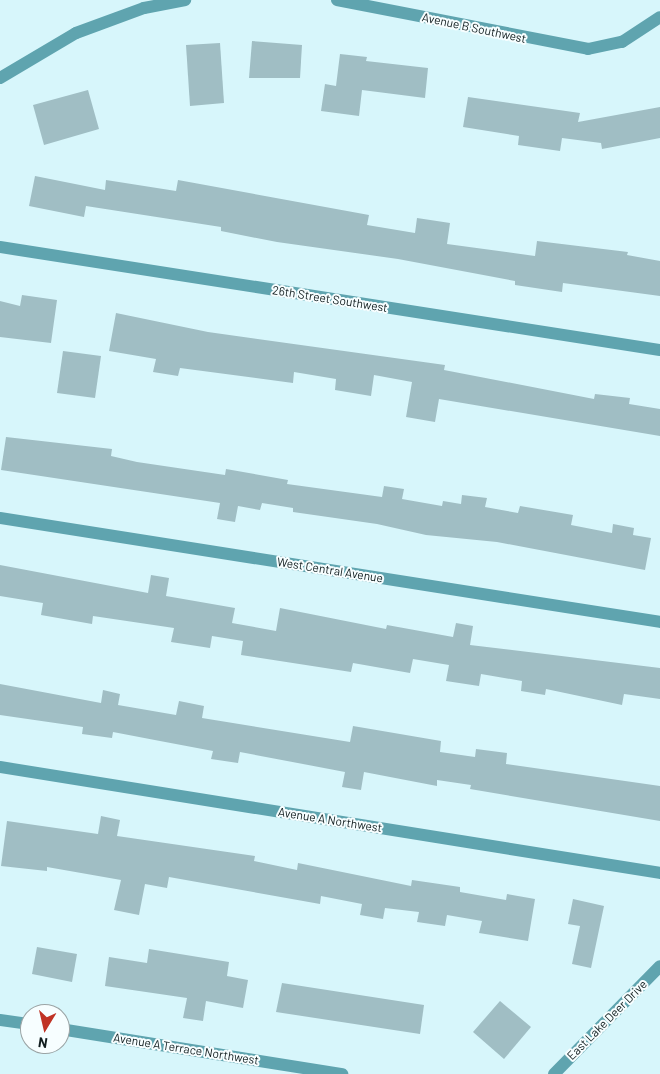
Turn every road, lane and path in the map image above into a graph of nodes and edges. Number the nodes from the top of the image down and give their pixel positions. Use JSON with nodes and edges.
{"nodes":[{"id":1,"x":185,"y":0,"type":"edge"},
{"id":2,"x":337,"y":0,"type":"edge"},
{"id":3,"x":660,"y":17,"type":"edge"},
{"id":4,"x":0,"y":78,"type":"edge"},
{"id":5,"x":0,"y":248,"type":"edge"},
{"id":6,"x":660,"y":350,"type":"edge"},
{"id":7,"x":0,"y":518,"type":"edge"},
{"id":8,"x":660,"y":622,"type":"edge"},
{"id":9,"x":0,"y":767,"type":"edge"},
{"id":10,"x":660,"y":873,"type":"edge"},
{"id":11,"x":660,"y":966,"type":"edge"},
{"id":12,"x":0,"y":1020,"type":"edge"},
{"id":13,"x":20,"y":1023,"type":"edge"},
{"id":14,"x":70,"y":1031,"type":"edge"},
{"id":15,"x":342,"y":1074,"type":"edge"},
{"id":16,"x":554,"y":1074,"type":"edge"}],
"edges":[{"from":1,"to":4,"type":"street"},
{"from":2,"to":3,"type":"street","name":"Avenue B Southwest"},
{"from":5,"to":6,"type":"street","name":"26th Street Southwest"},
{"from":7,"to":8,"type":"street","name":"West Central Avenue"},
{"from":9,"to":10,"type":"street","name":"Avenue A Northwest"},
{"from":11,"to":16,"type":"street","name":"East Lake Deer Drive"},
{"from":12,"to":13,"type":"street"},
{"from":14,"to":15,"type":"street","name":"Avenue A Terrace Northwest"}]}
